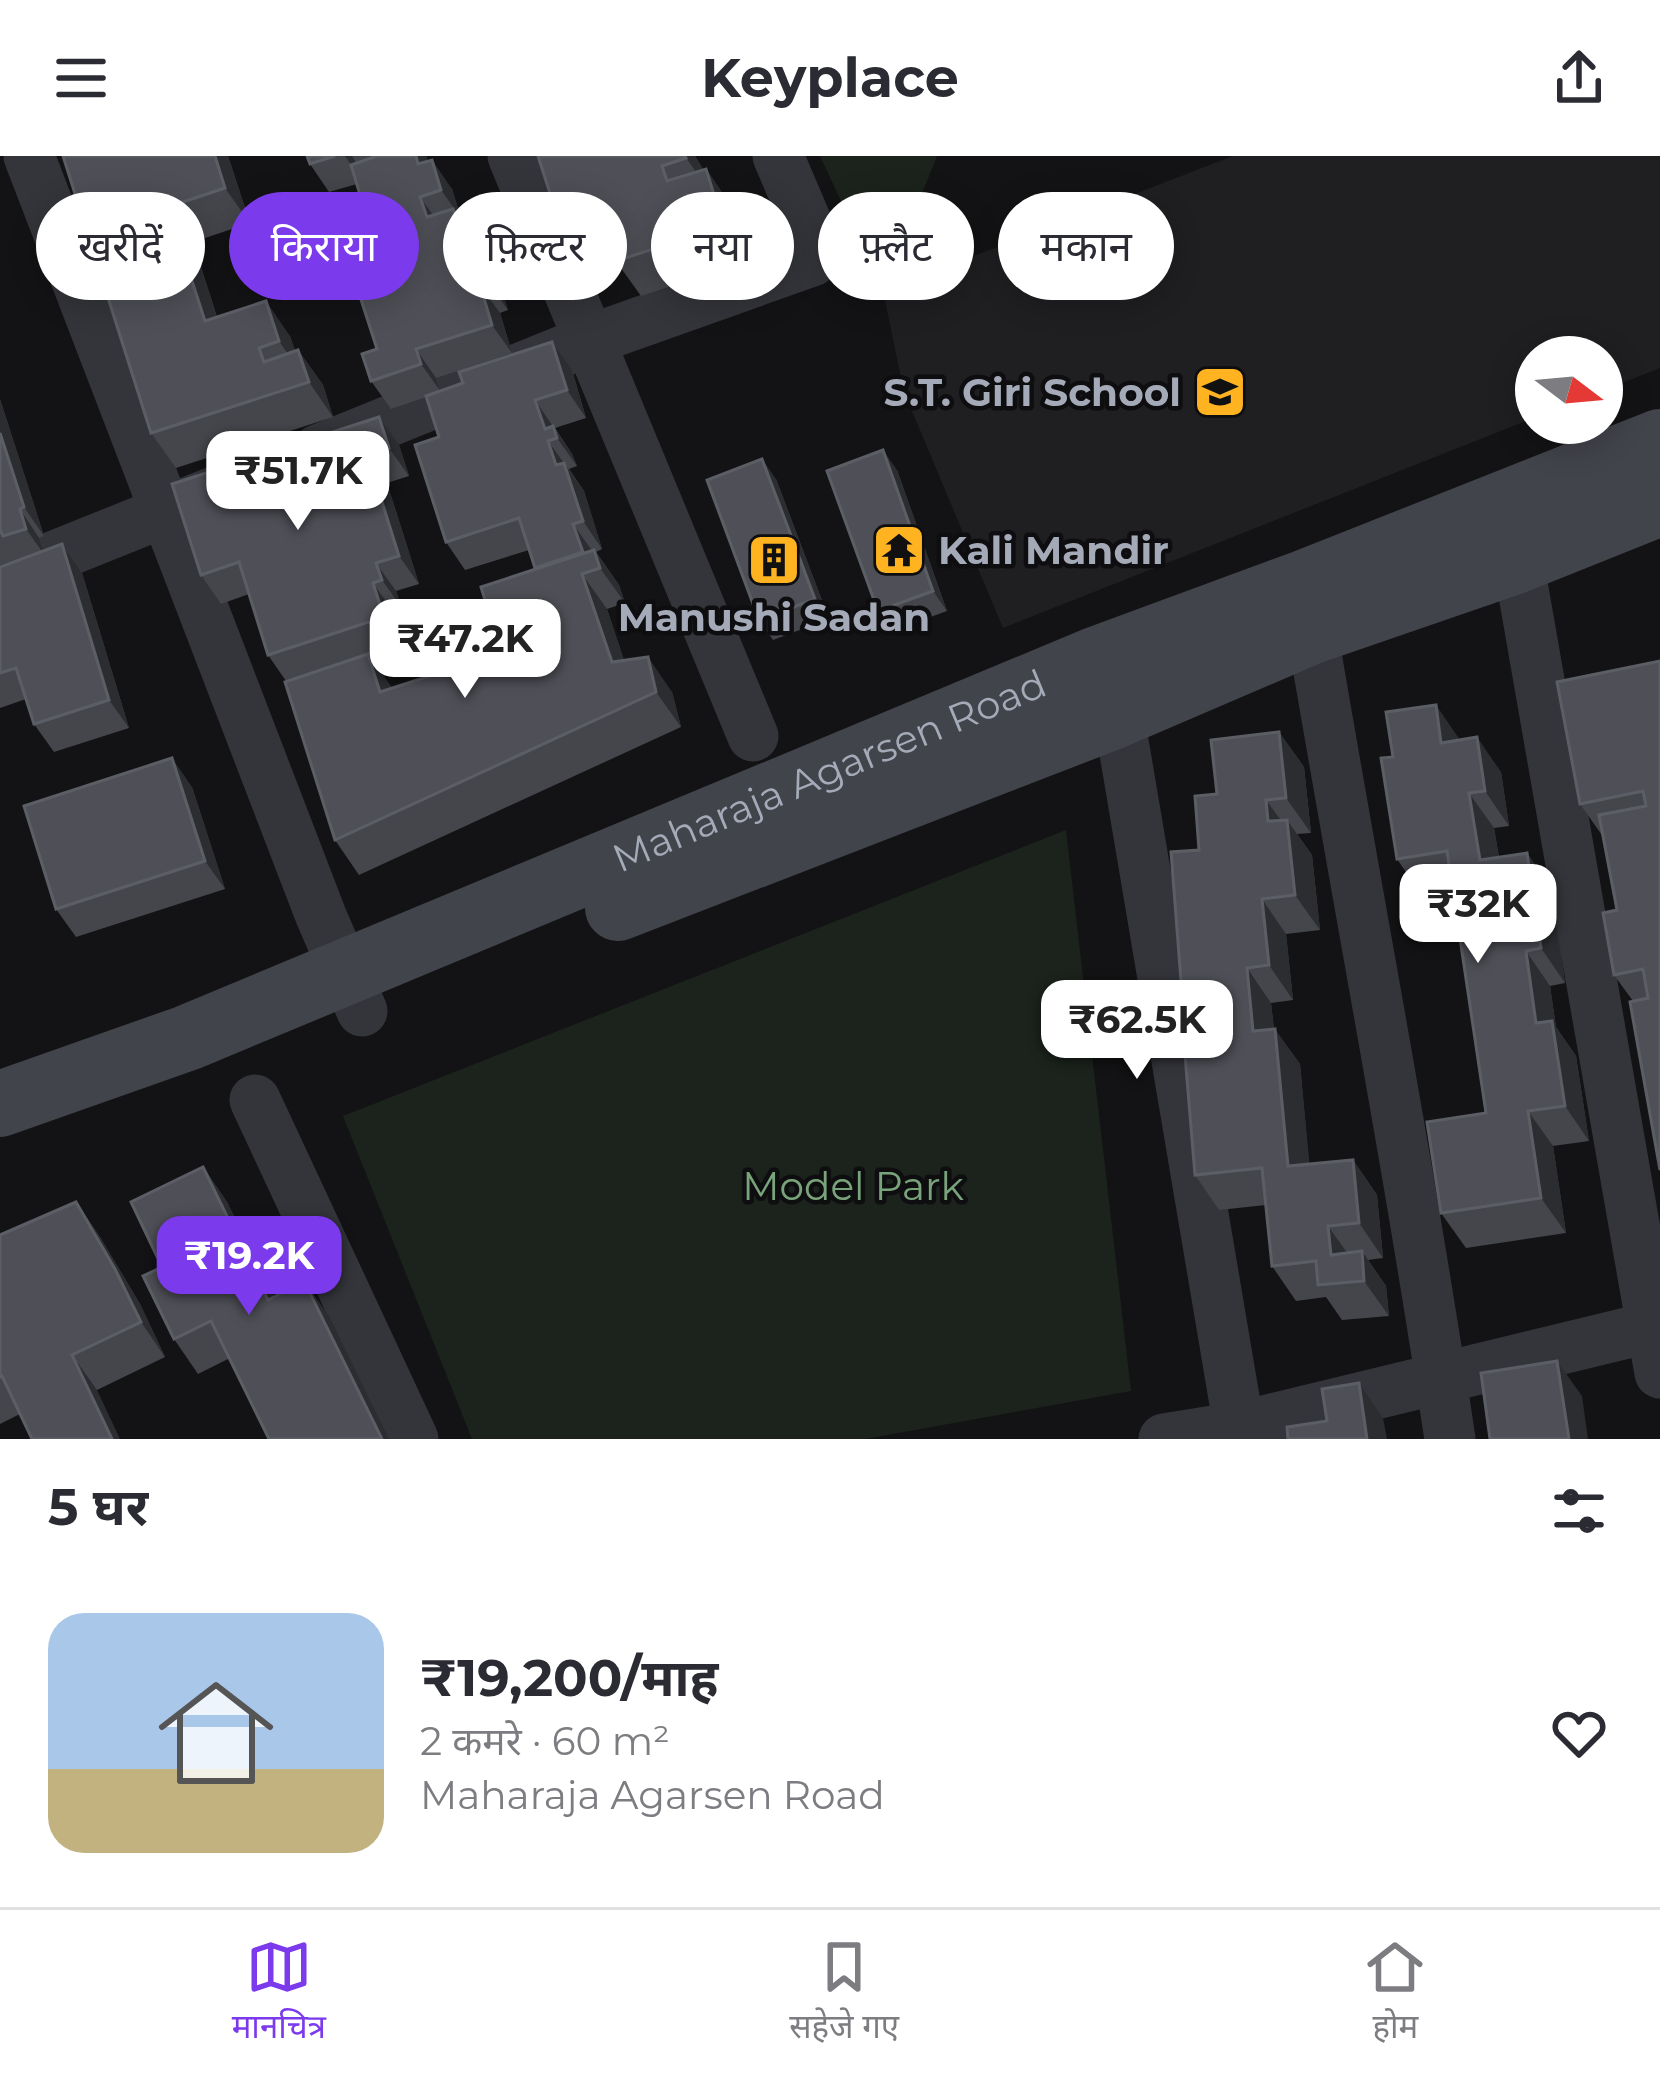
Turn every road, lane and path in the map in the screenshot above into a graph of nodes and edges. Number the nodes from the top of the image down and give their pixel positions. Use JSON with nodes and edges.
{"nodes":[{"id":1,"x":513,"y":156,"type":"edge"},
{"id":2,"x":778,"y":156,"type":"edge"},
{"id":3,"x":36,"y":168,"type":"edge"},
{"id":4,"x":590,"y":340,"type":"junction"},
{"id":5,"x":1660,"y":442,"type":"edge"},
{"id":6,"x":1660,"y":503,"type":"edge"},
{"id":7,"x":166,"y":511,"type":"junction"},
{"id":8,"x":1513,"y":531,"type":"junction"},
{"id":9,"x":0,"y":578,"type":"edge"},
{"id":10,"x":1308,"y":607,"type":"junction"},
{"id":11,"x":1105,"y":688,"type":"junction"},
{"id":12,"x":753,"y":736,"type":"dead end"},
{"id":13,"x":355,"y":992,"type":"junction"},
{"id":14,"x":255,"y":1100,"type":"dead end"},
{"id":15,"x":0,"y":1104,"type":"edge"},
{"id":16,"x":0,"y":1151,"type":"edge"},
{"id":17,"x":1657,"y":1342,"type":"edge"},
{"id":18,"x":1441,"y":1378,"type":"junction"},
{"id":19,"x":1240,"y":1433,"type":"edge"},
{"id":20,"x":413,"y":1439,"type":"edge"},
{"id":21,"x":1164,"y":1439,"type":"edge"},
{"id":22,"x":1450,"y":1439,"type":"edge"}],
"edges":[{"from":1,"to":4,"type":"street"},
{"from":2,"to":4,"type":"street"},
{"from":3,"to":7,"type":"street"},
{"from":4,"to":7,"type":"street"},
{"from":4,"to":12,"type":"street"},
{"from":5,"to":8,"type":"street","name":"Maharaja Agarsen Road"},
{"from":6,"to":8,"type":"street","name":"Maharaja Agarsen Road"},
{"from":7,"to":9,"type":"street"},
{"from":7,"to":13,"type":"street"},
{"from":8,"to":10,"type":"street","name":"Maharaja Agarsen Road"},
{"from":8,"to":17,"type":"street"},
{"from":10,"to":11,"type":"street","name":"Maharaja Agarsen Road"},
{"from":10,"to":18,"type":"street"},
{"from":11,"to":13,"type":"street","name":"Maharaja Agarsen Road"},
{"from":11,"to":19,"type":"street"},
{"from":13,"to":15,"type":"street","name":"Maharaja Agarsen Road"},
{"from":13,"to":16,"type":"street","name":"Maharaja Agarsen Road"},
{"from":14,"to":20,"type":"street"},
{"from":17,"to":18,"type":"street"},
{"from":18,"to":19,"type":"street"},
{"from":18,"to":22,"type":"street"},
{"from":19,"to":21,"type":"street"}]}
